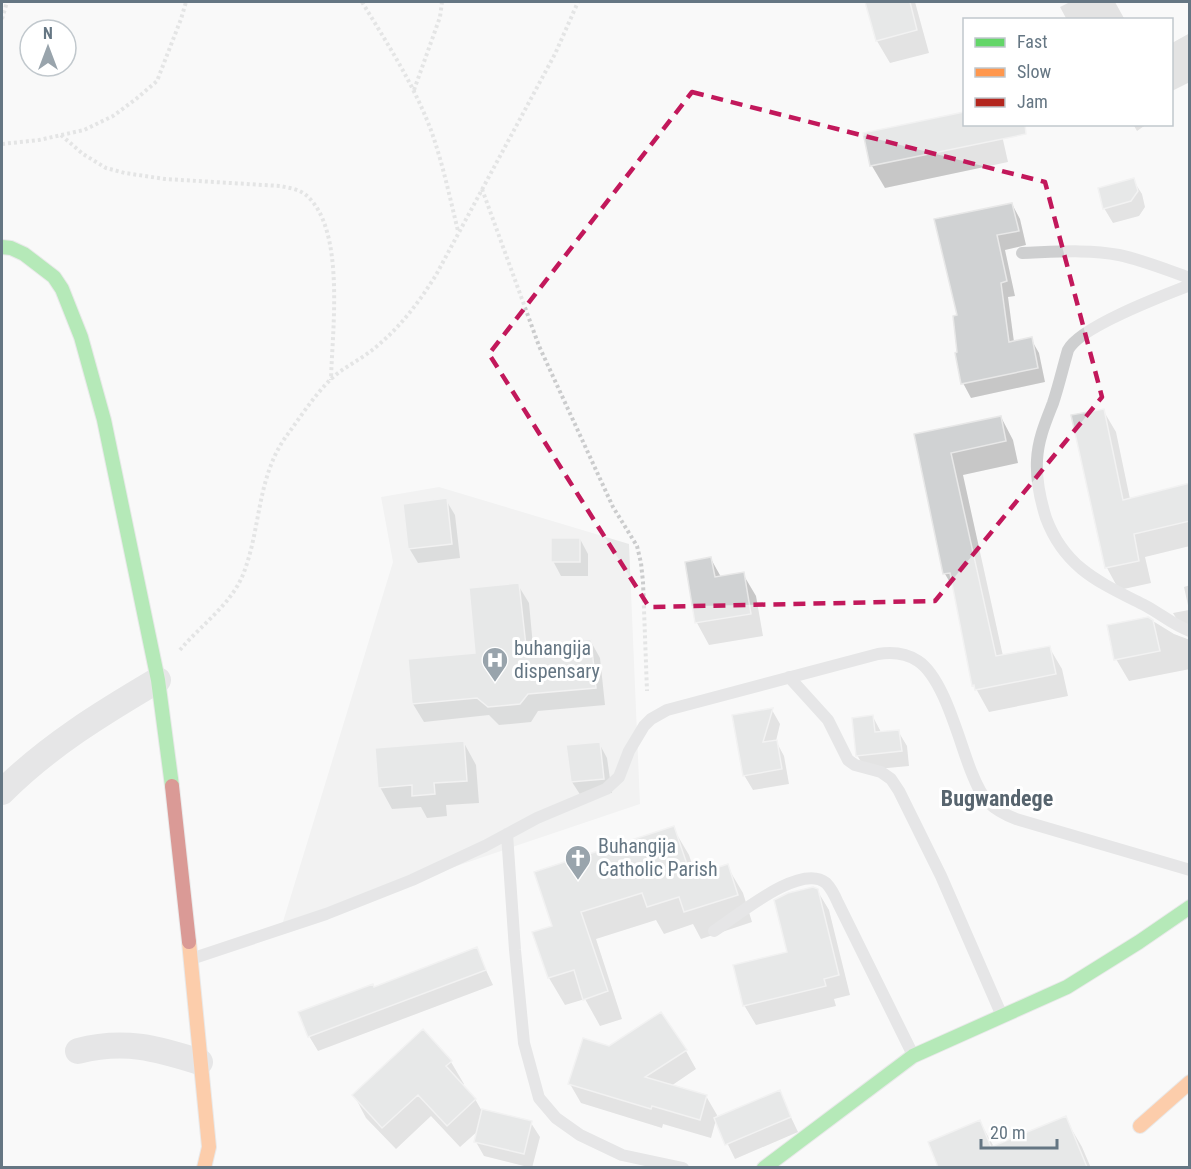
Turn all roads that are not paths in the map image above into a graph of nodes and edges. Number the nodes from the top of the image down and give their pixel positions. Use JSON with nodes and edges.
{"nodes":[{"id":1,"x":2,"y":247,"type":"edge"},
{"id":2,"x":1022,"y":253,"type":"dead end"},
{"id":3,"x":1190,"y":279,"type":"edge"},
{"id":4,"x":1190,"y":285,"type":"edge"},
{"id":5,"x":1190,"y":631,"type":"edge"},
{"id":6,"x":789,"y":677,"type":"junction"},
{"id":7,"x":158,"y":680,"type":"junction"},
{"id":8,"x":2,"y":792,"type":"edge"},
{"id":9,"x":507,"y":834,"type":"junction"},
{"id":10,"x":1190,"y":870,"type":"edge"},
{"id":11,"x":1190,"y":907,"type":"edge"},
{"id":12,"x":714,"y":931,"type":"dead end"},
{"id":13,"x":190,"y":959,"type":"junction"},
{"id":14,"x":1002,"y":1017,"type":"junction"},
{"id":15,"x":78,"y":1051,"type":"dead end"},
{"id":16,"x":913,"y":1056,"type":"junction"},
{"id":17,"x":201,"y":1062,"type":"junction"},
{"id":18,"x":1190,"y":1082,"type":"edge"},
{"id":19,"x":1140,"y":1126,"type":"dead end"},
{"id":20,"x":204,"y":1167,"type":"edge"},
{"id":21,"x":683,"y":1167,"type":"edge"},
{"id":22,"x":764,"y":1167,"type":"edge"}],
"edges":[{"from":1,"to":7,"type":"street"},
{"from":2,"to":3,"type":"lane"},
{"from":4,"to":5,"type":"lane"},
{"from":6,"to":9,"type":"lane"},
{"from":6,"to":10,"type":"lane"},
{"from":6,"to":14,"type":"lane"},
{"from":7,"to":8,"type":"street"},
{"from":7,"to":13,"type":"street"},
{"from":9,"to":13,"type":"lane"},
{"from":9,"to":21,"type":"lane"},
{"from":11,"to":14,"type":"street"},
{"from":12,"to":16,"type":"lane"},
{"from":13,"to":17,"type":"street"},
{"from":14,"to":16,"type":"street"},
{"from":15,"to":17,"type":"street"},
{"from":16,"to":22,"type":"street"},
{"from":17,"to":20,"type":"street"},
{"from":18,"to":19,"type":"street"}]}
